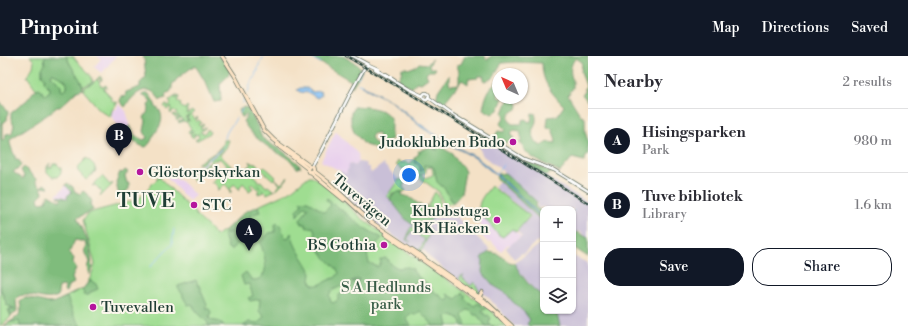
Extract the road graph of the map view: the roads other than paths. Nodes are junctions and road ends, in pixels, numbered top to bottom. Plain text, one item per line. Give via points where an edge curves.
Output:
1 (222, 56) edge
2 (353, 56) edge
3 (368, 66) junction
4 (423, 95) junction
5 (311, 169) junction
6 (588, 191) edge
7 (474, 295) junction
8 (508, 326) edge
9 (512, 326) edge

1 - 5 main road, Tuvevägen via 264,130
2 - 3 street
2 - 3 street
3 - 4 street
3 - 4 street via 378,69
3 - 5 street
4 - 6 street via 424,99 428,97 524,159 554,170
5 - 7 main road, Tuvevägen via 370,222
7 - 8 main road, Tuvevägen
7 - 9 main road via 481,295

